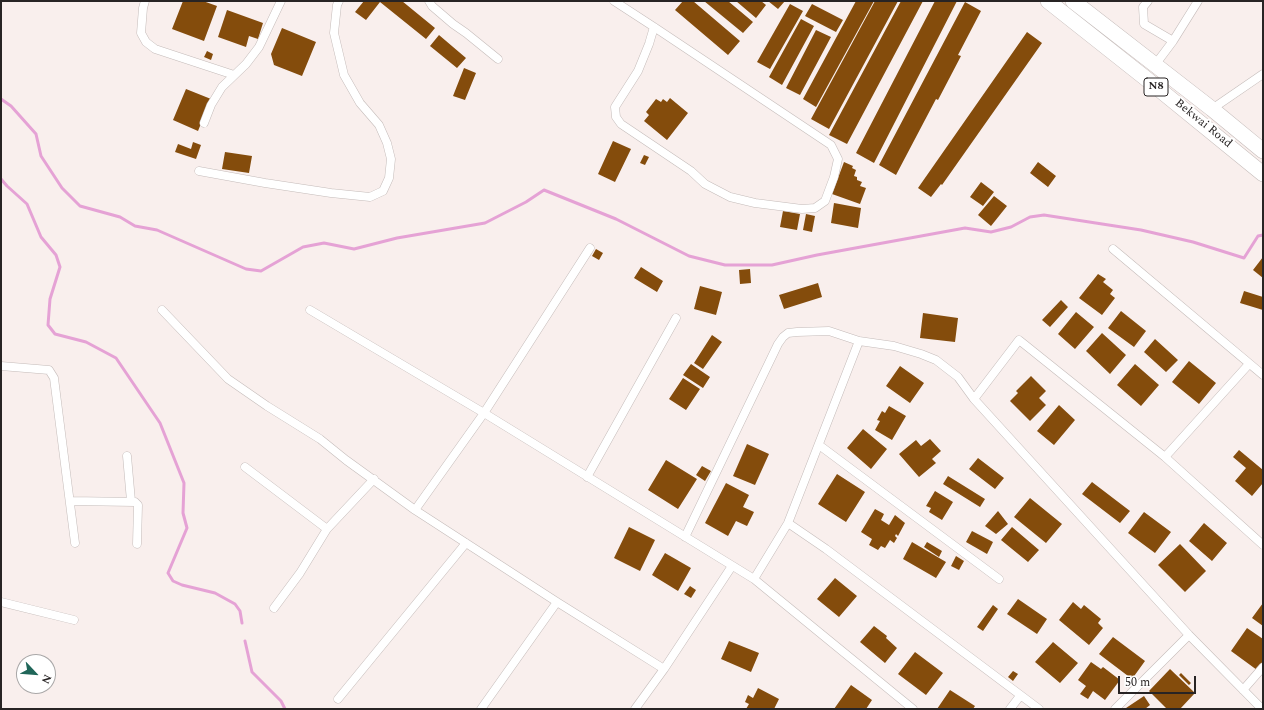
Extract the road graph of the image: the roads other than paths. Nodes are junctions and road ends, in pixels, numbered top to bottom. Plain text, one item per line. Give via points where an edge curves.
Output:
1 (145, 1) edge
2 (281, 1) edge
3 (339, 1) edge
4 (429, 1) edge
5 (614, 1) edge
6 (1048, 1) edge
7 (1073, 1) edge
8 (1148, 1) edge
9 (1198, 1) edge
10 (654, 27) junction
11 (1173, 41) junction
12 (498, 59) dead end
13 (1155, 65) junction
14 (1263, 74) edge
15 (234, 75) junction
16 (1212, 109) junction
17 (204, 123) dead end
18 (1263, 151) edge
19 (199, 171) dead end
20 (1263, 174) edge
21 (590, 248) dead end
22 (1113, 249) dead end
23 (162, 310) dead end
24 (310, 310) dead end
25 (676, 318) dead end
26 (859, 341) junction
27 (1249, 364) junction
28 (1, 366) edge
29 (1263, 375) edge
30 (974, 399) junction
31 (484, 413) junction
32 (819, 445) junction
33 (127, 456) dead end
34 (1165, 456) junction
35 (246, 467) dead end
36 (587, 477) junction
37 (374, 480) junction
38 (70, 501) junction
39 (131, 501) junction
40 (415, 510) junction
41 (788, 523) junction
42 (327, 529) junction
43 (685, 537) junction
44 (75, 543) dead end
45 (466, 543) junction
46 (137, 544) dead end
47 (1263, 545) edge
48 (732, 566) junction
49 (754, 579) junction
50 (998, 579) dead end
51 (1, 602) edge
52 (557, 602) junction
53 (274, 608) dead end
54 (74, 620) dead end
55 (1189, 635) junction
56 (1263, 667) edge
57 (664, 669) junction
58 (1243, 690) junction
59 (1020, 696) junction
60 (338, 699) dead end
61 (638, 708) edge
62 (481, 709) edge
63 (913, 709) edge
64 (1010, 709) edge
65 (1039, 709) edge
66 (1115, 709) edge
67 (1262, 709) edge

1 - 15 street via 141,33 146,42 155,49
2 - 15 street via 260,47
3 - 19 street via 334,33 344,75 360,104 379,125 391,159 389,178 383,191 370,197 331,193
4 - 12 street via 453,24
5 - 10 street
6 - 20 highway, Bekwai Road / N8
7 - 13 highway, Bekwai Road / N8
8 - 11 street via 1143,7 1144,24
9 - 11 street
10 - 10 street via 831,145 838,159 825,201 814,208 802,209 730,197 705,184 691,171 621,124 616,117 615,107 638,71
11 - 13 street
13 - 16 highway, Bekwai Road / N8
14 - 16 street
15 - 17 street via 222,87
16 - 18 highway, Bekwai Road / N8
21 - 31 street
22 - 27 street
23 - 37 street via 228,380 320,439
24 - 31 street
25 - 36 street
26 - 30 street via 894,346 936,360 958,377
26 - 32 street
26 - 43 street via 829,331 788,333 783,337
27 - 29 street
27 - 34 street
28 - 38 street via 49,370 54,378
30 - 34 street via 1019,340
30 - 55 street
31 - 36 street
31 - 40 street
32 - 41 street
32 - 50 street
33 - 39 street
34 - 47 street
35 - 42 street
36 - 43 street
37 - 40 street
37 - 42 street
38 - 39 street
38 - 44 street
39 - 46 street via 138,505
40 - 45 street
41 - 49 street
41 - 59 street
42 - 53 street via 300,573
43 - 48 street
45 - 52 street
45 - 60 street
48 - 49 street
48 - 57 street
49 - 63 street
51 - 54 street
52 - 57 street
52 - 62 street
55 - 58 street
55 - 66 street
56 - 58 street
57 - 61 street
58 - 67 street
59 - 64 street
59 - 65 street

